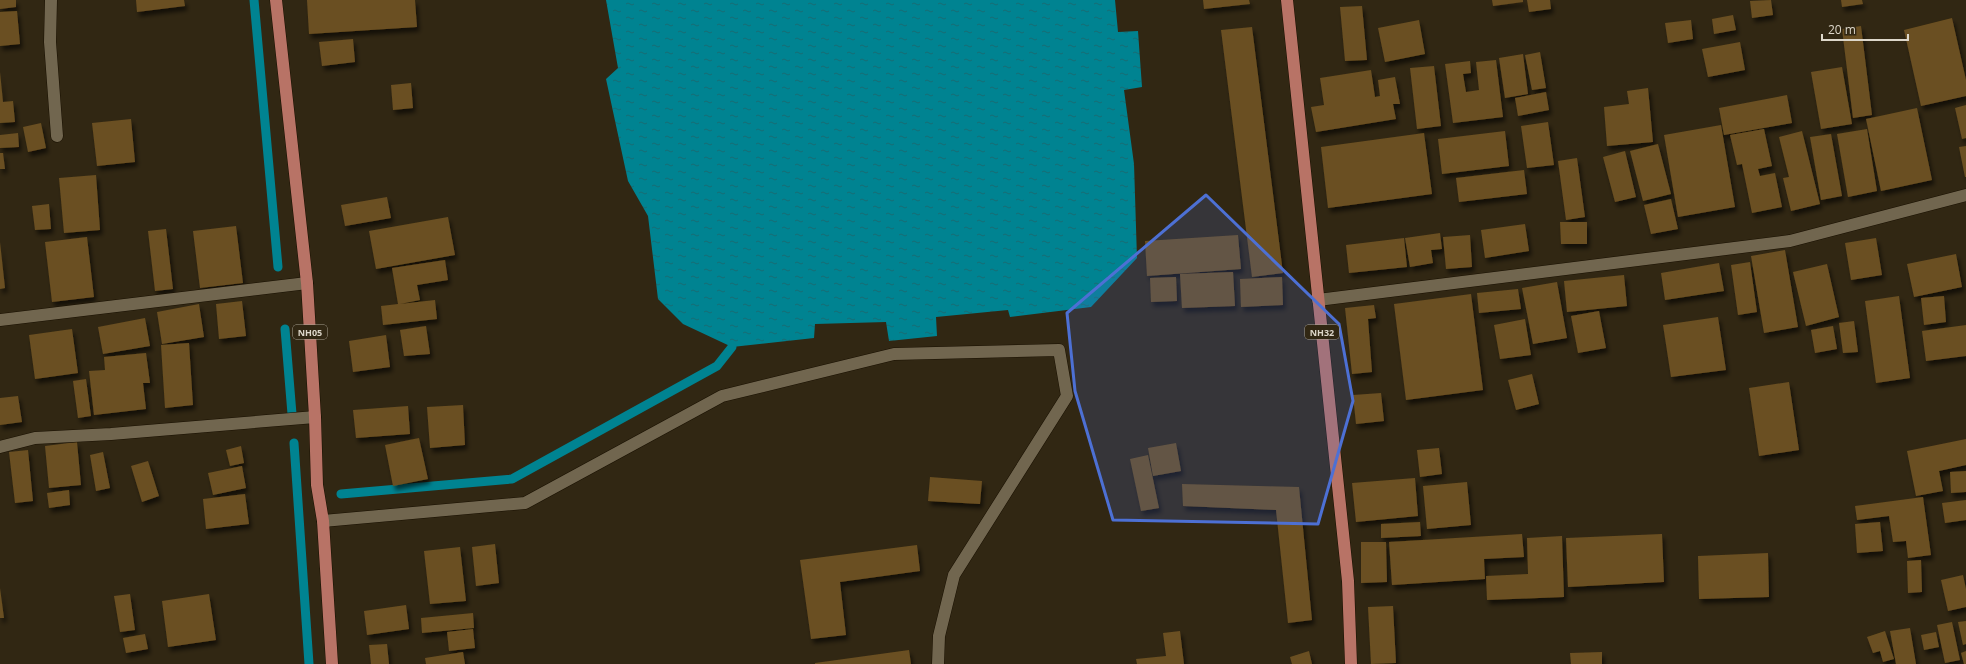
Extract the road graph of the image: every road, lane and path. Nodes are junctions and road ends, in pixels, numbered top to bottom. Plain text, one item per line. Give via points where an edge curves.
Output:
1 (51, 0) edge
2 (276, 0) edge
3 (1287, 0) edge
4 (58, 136) dead end
5 (1966, 195) edge
6 (307, 283) junction
7 (1318, 300) junction
8 (0, 320) edge
9 (316, 416) junction
10 (0, 447) edge
11 (323, 521) junction
12 (332, 664) edge
13 (938, 664) edge
14 (1351, 664) edge

1 - 4 street via 50,42
2 - 6 main road, NH05
3 - 7 main road, NH32
5 - 7 street via 1790,241
6 - 8 street
6 - 9 main road, NH05
7 - 14 main road, NH32 via 1348,581
9 - 10 street via 36,438
9 - 11 main road, NH05 via 317,485
11 - 12 main road, NH05
11 - 13 street via 525,503 722,396 894,354 1060,350 1067,396 954,575 939,636

